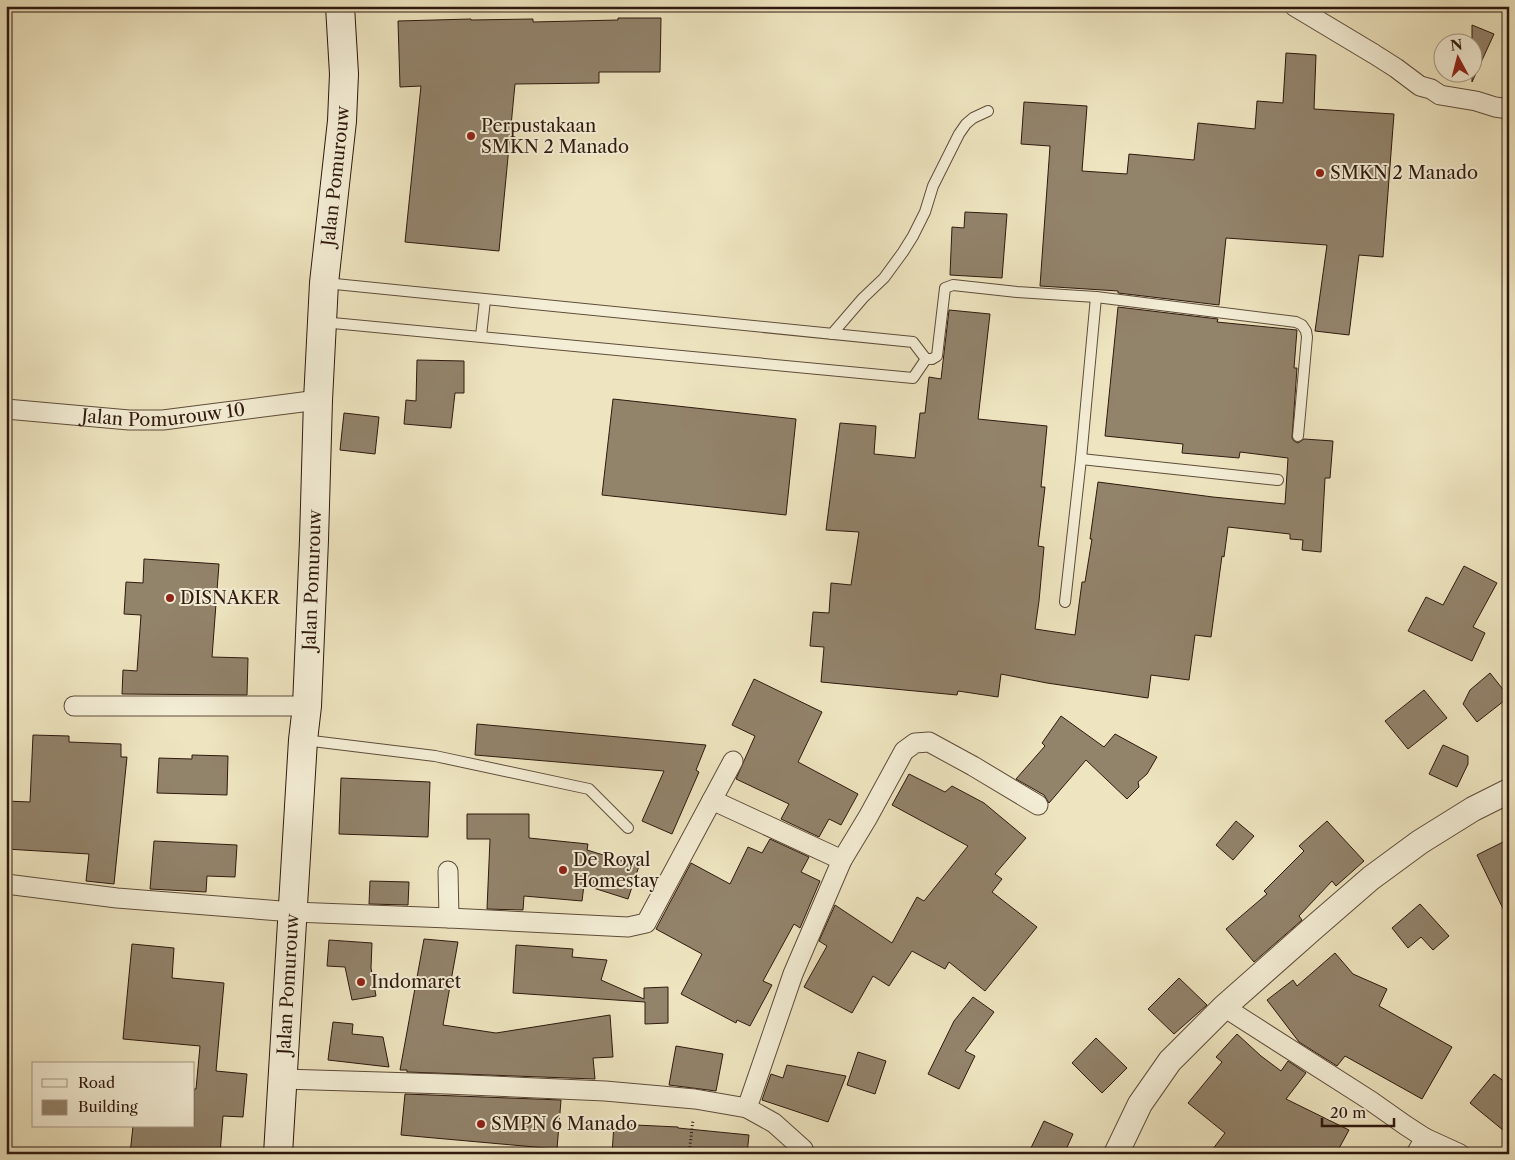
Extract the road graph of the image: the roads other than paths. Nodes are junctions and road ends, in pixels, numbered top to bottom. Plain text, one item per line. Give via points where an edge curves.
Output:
1 (340, 6) edge
2 (1294, 6) edge
3 (1509, 109) edge
4 (988, 111) dead end
5 (324, 283) junction
6 (1096, 297) junction
7 (485, 300) junction
8 (322, 322) junction
9 (832, 334) junction
10 (480, 336) junction
11 (926, 359) junction
12 (318, 400) junction
13 (6, 409) edge
14 (1298, 436) dead end
15 (1081, 459) junction
16 (1278, 480) dead end
17 (1065, 602) dead end
18 (74, 706) dead end
19 (307, 706) junction
20 (303, 740) junction
21 (733, 761) dead end
22 (1509, 791) edge
23 (712, 800) junction
24 (1038, 805) dead end
25 (628, 828) dead end
26 (842, 860) junction
27 (448, 871) dead end
28 (6, 884) edge
29 (293, 912) junction
30 (449, 918) junction
31 (1224, 1007) junction
32 (282, 1078) junction
33 (747, 1108) junction
34 (1416, 1138) edge
35 (278, 1154) edge
36 (805, 1154) edge
37 (1116, 1154) edge
38 (1460, 1154) edge

1 - 5 main road, Jalan Pomurouw via 344,74 342,121
2 - 3 street via 1420,86 1440,95
4 - 9 lane via 966,124 903,252 884,278
5 - 7 lane
5 - 8 main road, Jalan Pomurouw
6 - 11 lane via 948,286 944,292 937,356
6 - 14 lane via 1302,324 1307,337
6 - 15 lane
7 - 9 lane
7 - 10 lane
8 - 10 lane
8 - 12 main road, Jalan Pomurouw
9 - 11 lane via 913,342
10 - 11 lane via 913,378
12 - 13 street, Jalan Pomurouw 10 via 163,420
12 - 19 main road, Jalan Pomurouw
15 - 16 lane
15 - 17 lane
18 - 19 street
19 - 20 main road, Jalan Pomurouw
20 - 25 lane via 435,756 590,789
20 - 29 main road, Jalan Pomurouw
21 - 23 street
22 - 31 street via 1420,842 1378,873
23 - 26 street
23 - 30 street via 646,923 628,927
24 - 26 street via 929,742 915,743 904,751
26 - 33 street via 793,974
27 - 30 street
28 - 29 street via 117,898
29 - 30 street
29 - 32 main road, Jalan Pomurouw
31 - 34 street via 1370,1101
31 - 37 street via 1170,1061 1140,1104
32 - 33 street via 605,1092 695,1099
32 - 35 main road, Jalan Pomurouw
33 - 36 street via 774,1123
34 - 38 street

